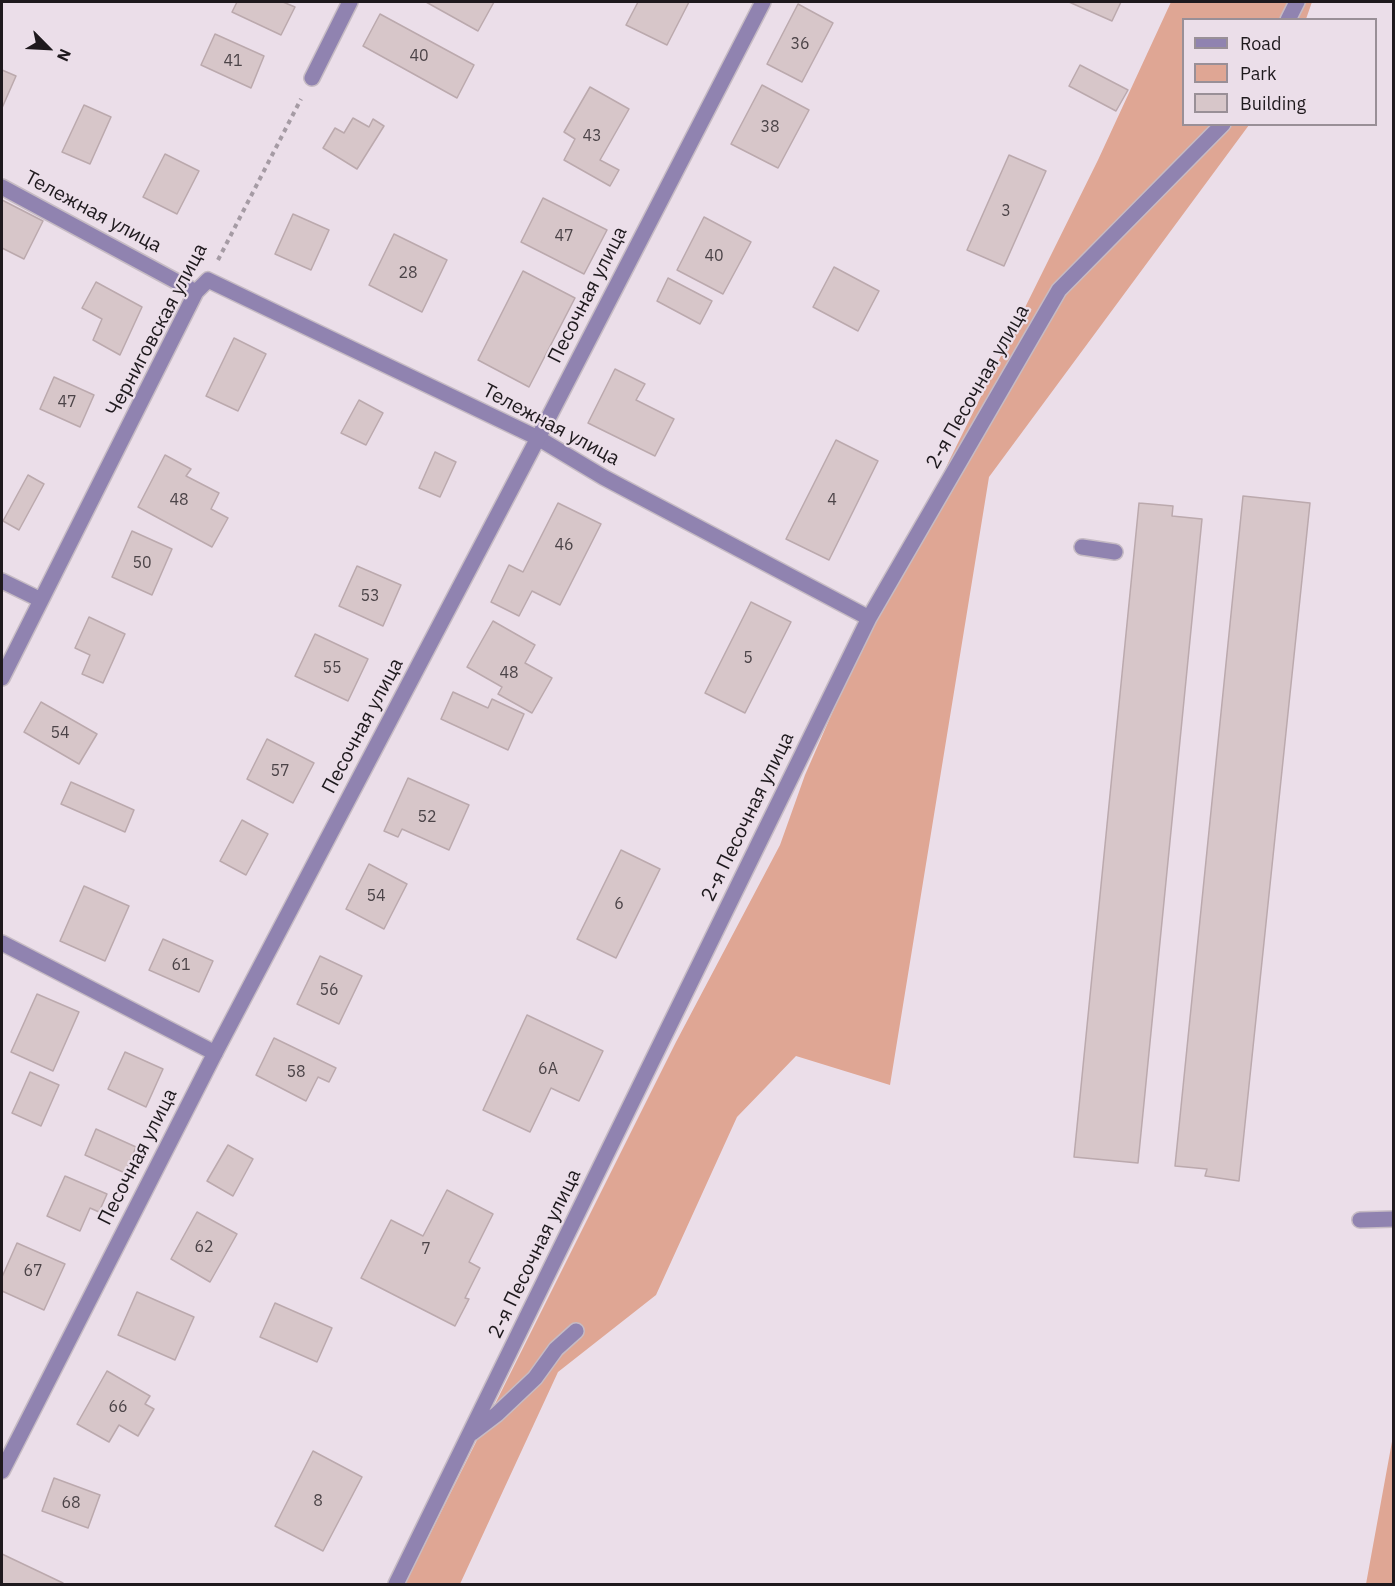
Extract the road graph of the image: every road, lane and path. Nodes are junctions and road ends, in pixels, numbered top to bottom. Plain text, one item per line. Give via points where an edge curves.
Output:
1 (350, 2) edge
2 (763, 2) edge
3 (1297, 2) edge
4 (1289, 18) edge
5 (312, 78) joint
6 (1221, 126) edge
7 (2, 187) edge
8 (208, 280) junction
9 (196, 292) junction
10 (538, 438) junction
11 (1082, 547) dead end
12 (1115, 552) dead end
13 (2, 581) edge
14 (41, 600) junction
15 (868, 618) junction
16 (2, 678) edge
17 (2, 943) edge
18 (214, 1053) junction
19 (1394, 1219) edge
20 (1360, 1220) dead end
21 (576, 1331) dead end
22 (470, 1434) junction
23 (2, 1470) edge
24 (396, 1584) edge

1 - 5 street
2 - 10 street, Песочная улица
3 - 4 street
5 - 8 path, Черниговская улица
6 - 15 street, 2-я Песочная улица via 1059,290
7 - 9 street, Тележная улица
8 - 9 street, Черниговская улица
8 - 10 street, Тележная улица
9 - 14 street, Черниговская улица
10 - 15 street, Тележная улица via 603,477
10 - 18 street, Песочная улица
11 - 12 street
13 - 14 street
14 - 16 street, Черниговская улица
15 - 22 street, 2-я Песочная улица
17 - 18 street
18 - 23 street, Песочная улица
19 - 20 street
21 - 22 street via 556,1349 535,1378
22 - 24 street, 2-я Песочная улица

